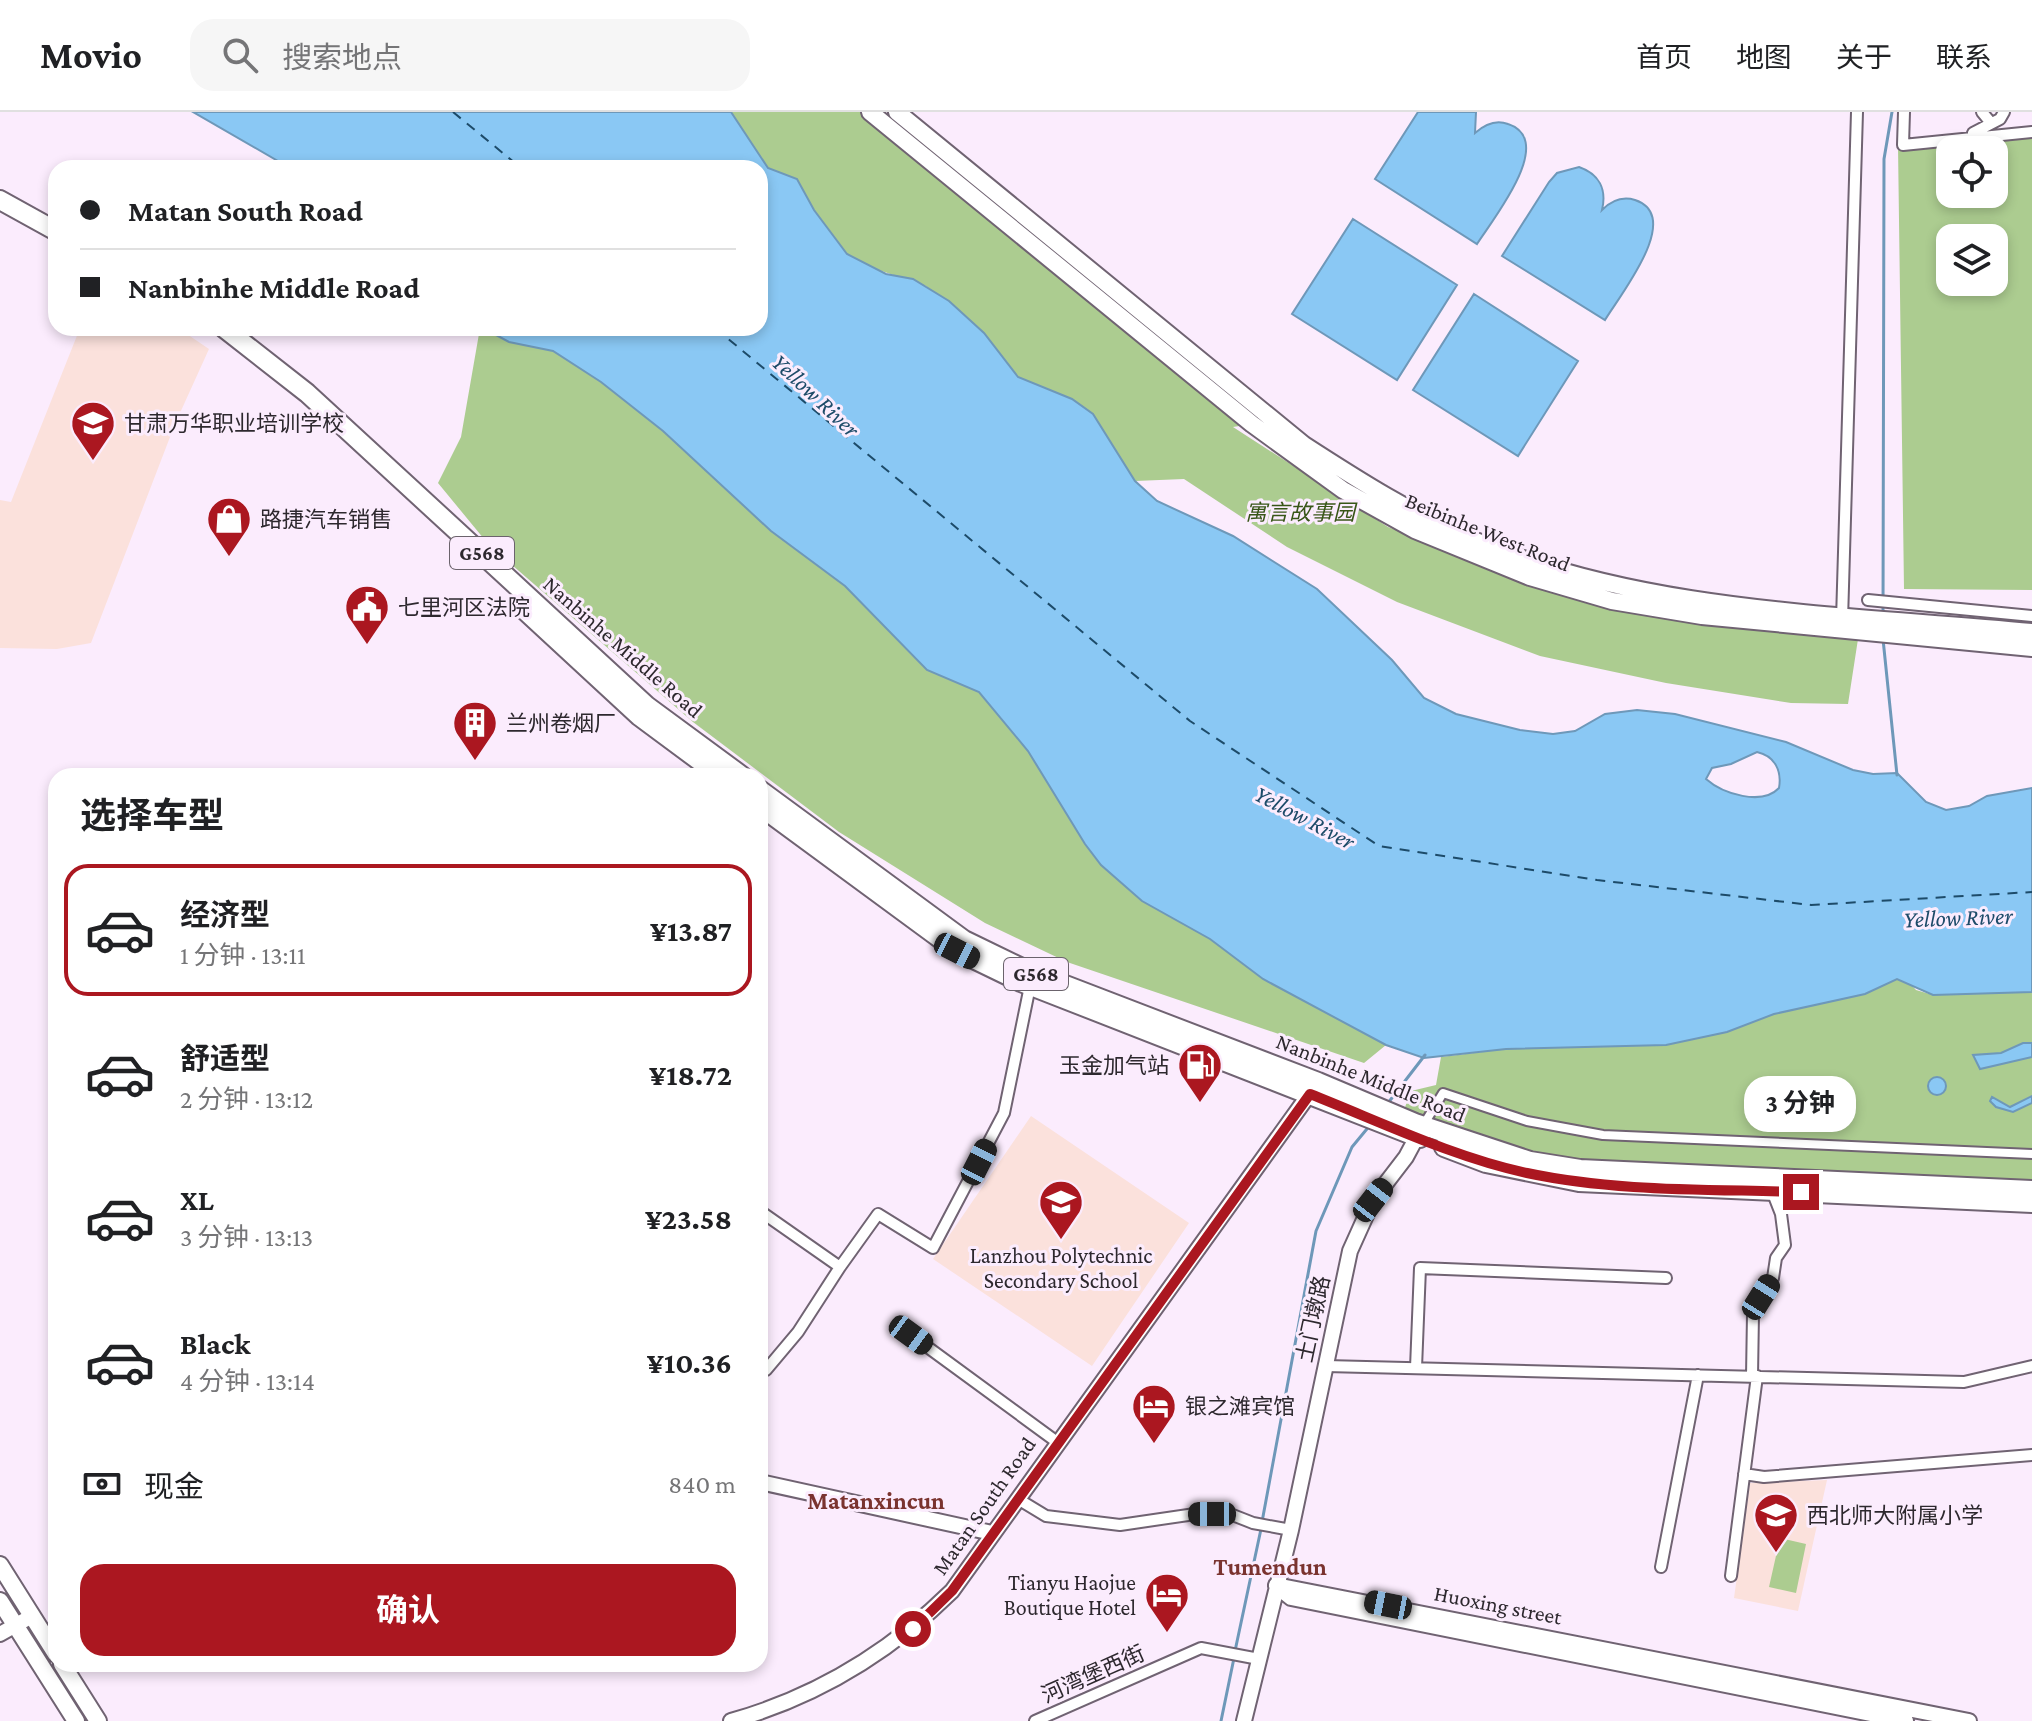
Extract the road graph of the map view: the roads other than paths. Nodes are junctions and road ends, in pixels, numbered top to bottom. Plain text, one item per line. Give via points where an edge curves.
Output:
1 (870, 112) edge
2 (897, 112) edge
3 (1857, 112) edge
4 (1904, 112) edge
5 (1982, 112) edge
6 (2004, 112) edge
7 (1991, 123) junction
8 (2032, 132) edge
9 (1968, 136) edge
10 (1979, 136) edge
11 (1936, 141) edge
12 (0, 192) edge
13 (0, 200) edge
14 (48, 215) edge
15 (48, 227) edge
16 (218, 336) edge
17 (234, 336) edge
18 (1868, 616) junction
19 (2032, 616) edge
20 (1891, 618) junction
21 (1842, 622) junction
22 (2032, 632) edge
23 (2032, 648) edge
24 (709, 768) edge
25 (731, 768) edge
26 (768, 796) edge
27 (768, 812) edge
28 (1030, 986) junction
29 (1314, 1088) junction
30 (1420, 1131) junction
31 (2032, 1154) edge
32 (2032, 1190) edge
33 (1772, 1191) junction
34 (2032, 1203) edge
35 (768, 1217) edge
36 (840, 1267) junction
37 (1666, 1278) dead end
38 (911, 1335) dead end
39 (1326, 1366) junction
40 (2032, 1366) edge
41 (768, 1368) edge
42 (1416, 1368) junction
43 (1698, 1375) junction
44 (1755, 1376) junction
45 (1057, 1442) junction
46 (2032, 1455) edge
47 (1744, 1474) junction
48 (768, 1484) edge
49 (1018, 1499) junction
50 (1291, 1530) junction
51 (992, 1533) junction
52 (0, 1565) edge
53 (1661, 1567) dead end
54 (1731, 1576) dead end
55 (1276, 1585) junction
56 (21, 1599) junction
57 (2, 1607) edge
58 (32, 1616) junction
59 (16, 1626) junction
60 (0, 1634) edge
61 (48, 1641) edge
62 (1259, 1659) junction
63 (67, 1672) edge
64 (76, 1721) edge
65 (98, 1721) edge
66 (731, 1721) edge
67 (1035, 1721) edge
68 (1244, 1721) edge
69 (1906, 1721) edge
70 (1969, 1721) edge

1 - 21 main road, Beibinhe West Road via 1252,424 1343,490 1415,530 1530,577 1612,601 1702,616
2 - 21 main road, Beibinhe West Road via 1304,445 1377,493 1473,541 1590,580
3 - 21 street
4 - 11 street via 1903,145
5 - 7 street
6 - 7 street
7 - 9 street
8 - 10 street
12 - 14 highway
13 - 15 highway
16 - 24 highway, Nanbinhe Middle Road / G568 via 299,398 639,716
17 - 25 highway, Nanbinhe Middle Road / G568 via 307,393 647,706
18 - 20 main road, Beibinhe West Road
18 - 20 street
18 - 21 main road, Beibinhe West Road
19 - 20 street
20 - 22 main road, Beibinhe West Road
20 - 23 main road, Beibinhe West Road
26 - 29 highway, Nanbinhe Middle Road / G568 via 964,940
27 - 28 highway, Nanbinhe Middle Road / G568 via 957,951
28 - 29 highway, Nanbinhe Middle Road / G568
28 - 36 street via 1004,1113 933,1248 878,1214
29 - 30 highway, Nanbinhe Middle Road / G568
29 - 45 street, Matan South Road
30 - 31 street via 1443,1093 1527,1121 1603,1135
30 - 32 highway, Nanbinhe Middle Road / G568 via 1580,1169
30 - 33 highway, Nanbinhe Middle Road / G568 via 1486,1163 1579,1182
30 - 39 street, 土门墩路 via 1373,1200 1350,1251
33 - 34 highway, Nanbinhe Middle Road / G568
33 - 44 street via 1785,1245 1753,1314
35 - 36 street
36 - 41 street
37 - 42 street via 1420,1268
38 - 45 street
39 - 42 street
39 - 50 street, 土门墩路
40 - 44 street via 1964,1382
42 - 43 street
43 - 44 street
43 - 53 street
44 - 47 street
45 - 49 street, Matan South Road
46 - 47 street via 1764,1477
47 - 54 street
48 - 51 street
49 - 50 street via 1046,1516 1120,1525 1230,1514
49 - 51 street, Matan South Road
50 - 55 street, 土门墩路
51 - 66 street, Matan South Road via 952,1591 913,1629 841,1677
52 - 56 main road
55 - 62 street, 土门墩路
55 - 69 street, Huoxing street via 1291,1598
55 - 70 street, Huoxing street
56 - 57 street
56 - 58 main road
57 - 59 main road
58 - 59 street
58 - 61 main road
59 - 60 street
59 - 64 main road
62 - 67 street, 河湾堡西街 via 1201,1648
62 - 68 street, 土门墩路
63 - 65 main road

